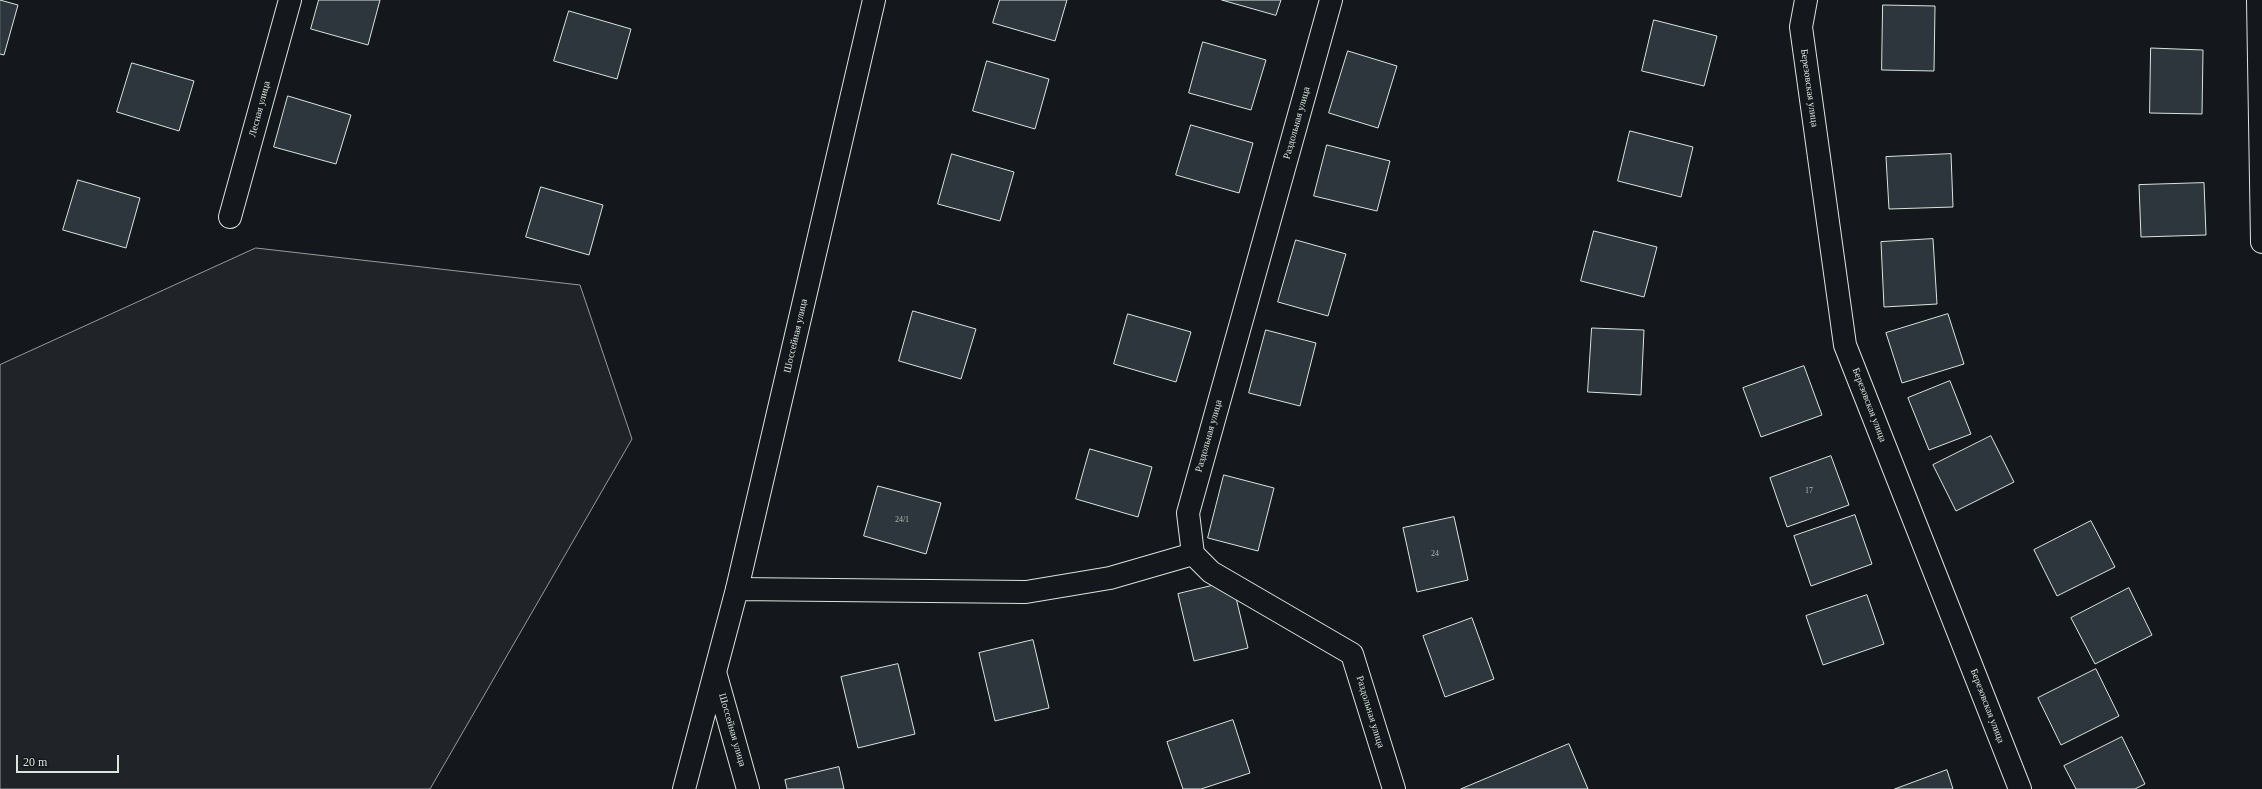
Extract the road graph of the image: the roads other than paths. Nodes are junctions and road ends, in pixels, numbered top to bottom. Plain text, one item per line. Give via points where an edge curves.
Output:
1 (290, 0) edge
2 (874, 0) edge
3 (1331, 0) edge
4 (1806, 0) edge
5 (2258, 0) edge
6 (230, 218) dead end
7 (2262, 242) edge
8 (1193, 554) junction
9 (737, 589) junction
10 (715, 671) junction
11 (684, 789) edge
12 (748, 789) edge
13 (1394, 789) edge
14 (2020, 789) edge

1 - 6 street, Лесная улица
2 - 9 street, Шоссейная улица
3 - 8 street, Раздольная улица via 1188,513
4 - 14 street, Березовская улица via 1801,27 1845,345
5 - 7 street
8 - 9 street via 1110,578 1026,592
8 - 13 street, Раздольная улица via 1211,572 1352,654
9 - 10 street, Шоссейная улица
10 - 11 street, Шоссейная улица
10 - 12 street, Шоссейная улица

